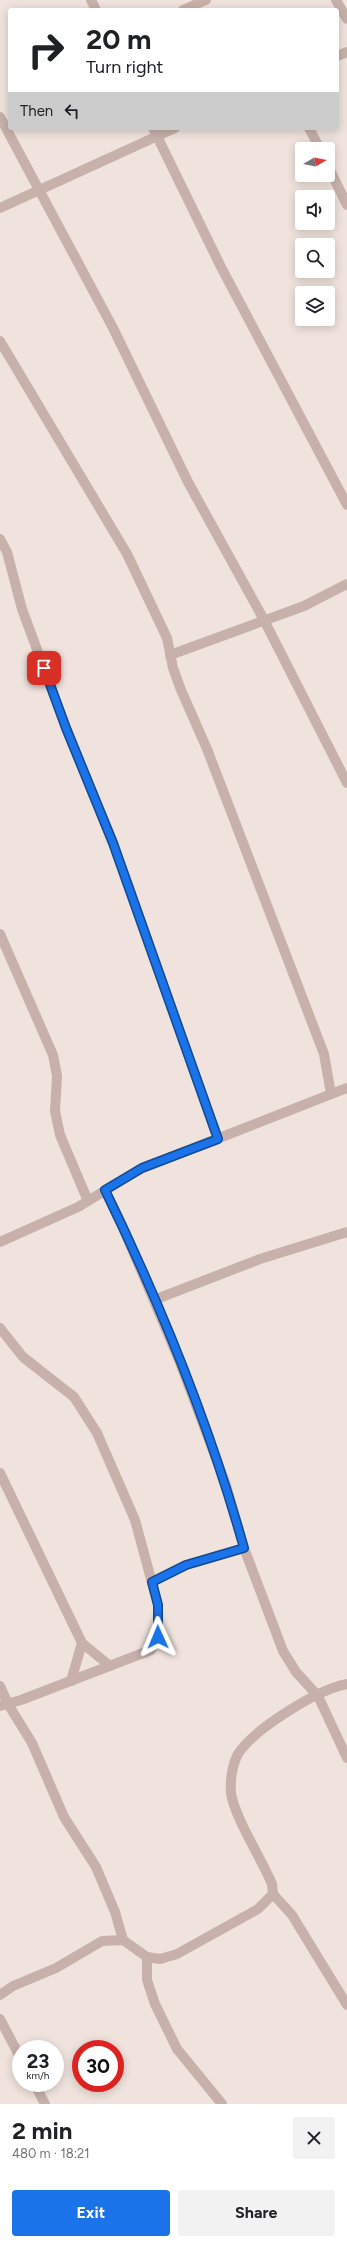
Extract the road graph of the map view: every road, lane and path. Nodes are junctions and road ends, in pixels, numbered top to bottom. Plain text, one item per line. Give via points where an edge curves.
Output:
1 (206, 0) edge
2 (336, 0) edge
3 (188, 8) edge
4 (347, 19) edge
5 (0, 117) edge
6 (165, 130) edge
7 (311, 130) edge
8 (155, 132) edge
9 (317, 142) edge
10 (335, 180) edge
11 (38, 189) junction
12 (347, 205) edge
13 (0, 208) edge
14 (0, 341) edge
15 (347, 505) edge
16 (0, 539) edge
17 (347, 584) edge
18 (264, 620) junction
19 (170, 654) junction
20 (347, 783) edge
21 (0, 934) edge
22 (347, 1088) edge
23 (331, 1094) junction
24 (218, 1139) junction
25 (105, 1190) junction
26 (88, 1201) junction
27 (347, 1232) edge
28 (0, 1242) edge
29 (154, 1300) junction
30 (0, 1328) edge
31 (0, 1473) edge
32 (244, 1548) junction
33 (152, 1582) junction
34 (82, 1643) junction
35 (110, 1666) junction
36 (71, 1681) junction
37 (347, 1684) edge
38 (0, 1686) edge
39 (318, 1696) junction
40 (4, 1705) edge
41 (347, 1758) edge
42 (273, 1894) junction
43 (123, 1940) junction
44 (147, 1957) junction
45 (0, 1995) edge
46 (347, 2005) edge
47 (0, 2019) edge
48 (12, 2042) edge
49 (39, 2092) edge
50 (45, 2104) edge
51 (222, 2104) edge

1 - 3 street
2 - 4 street
5 - 11 street
6 - 8 street
7 - 9 street
8 - 11 street
8 - 15 street via 221,268
10 - 12 street
11 - 13 street
11 - 18 street via 113,328 188,482
14 - 19 street via 127,554 167,638
16 - 24 street via 7,552 22,609 113,843
17 - 18 street via 304,606
18 - 19 street
18 - 20 street
19 - 23 street via 181,690 207,749 324,1054
21 - 26 street via 53,1054 56,1076 55,1111 60,1135
22 - 23 street
23 - 24 street
24 - 25 street via 142,1168
25 - 26 street
25 - 29 street
26 - 28 street
27 - 29 street via 260,1259
29 - 32 street via 226,1485
30 - 33 street via 23,1357 74,1397 97,1433 135,1520
31 - 34 street
32 - 33 street via 186,1565
32 - 39 street via 283,1651 296,1672
33 - 35 street via 158,1605 158,1637 151,1650
34 - 35 street
34 - 36 street
35 - 36 street
36 - 40 street
37 - 39 street
38 - 40 street
39 - 41 street
39 - 42 street via 295,1706 263,1728 238,1754 232,1773 231,1793 239,1816 272,1884
40 - 43 street via 32,1743 64,1817 96,1867
42 - 44 street via 258,1909 178,1954 160,1960
42 - 46 street via 292,1914
43 - 44 street
43 - 45 street via 102,1941 56,1968 13,1986
44 - 51 street via 147,1980 155,2004 177,2049
47 - 48 street
49 - 50 street

